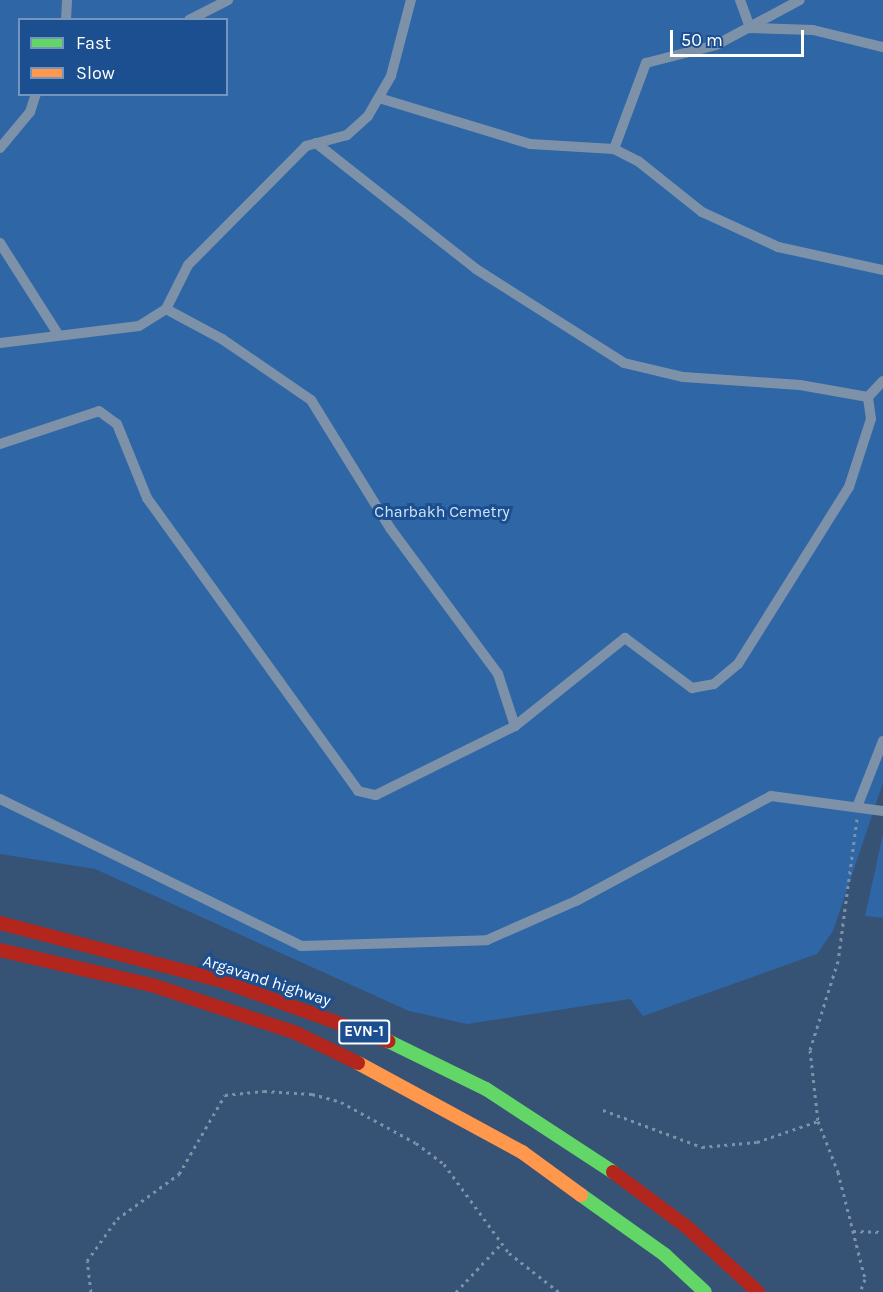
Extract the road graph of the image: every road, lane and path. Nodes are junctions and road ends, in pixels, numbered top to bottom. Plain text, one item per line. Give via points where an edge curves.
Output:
1 (67, 0) edge
2 (228, 0) edge
3 (411, 0) edge
4 (740, 0) edge
5 (800, 0) edge
6 (66, 18) edge
7 (193, 18) edge
8 (748, 25) junction
9 (883, 47) edge
10 (35, 96) edge
11 (379, 98) junction
12 (316, 143) junction
13 (0, 148) edge
14 (614, 149) junction
15 (0, 243) edge
16 (883, 270) edge
17 (166, 309) junction
18 (58, 334) junction
19 (0, 344) edge
20 (883, 381) edge
21 (868, 397) junction
22 (0, 444) edge
23 (515, 726) junction
24 (883, 741) edge
25 (0, 798) edge
26 (857, 807) junction
27 (883, 811) edge
28 (0, 923) edge
29 (0, 950) edge
30 (603, 1110) dead end
31 (819, 1121) junction
32 (853, 1231) junction
33 (883, 1232) edge
34 (501, 1244) junction
35 (91, 1292) edge
36 (456, 1292) edge
37 (559, 1292) edge
38 (705, 1292) edge
39 (758, 1292) edge
40 (860, 1292) edge

1 - 6 lane
2 - 7 lane
3 - 11 lane via 391,76
4 - 8 lane
5 - 8 lane
8 - 9 lane via 813,30
8 - 14 lane via 716,45 646,63
10 - 13 lane via 30,112
11 - 12 lane via 347,135
11 - 14 lane via 530,144
12 - 17 lane via 306,146 188,265
12 - 21 lane via 476,268 624,363 683,376 800,385
14 - 16 lane via 638,161 702,212 769,242
15 - 18 lane
17 - 18 lane via 139,326
17 - 23 lane via 222,339 311,400 390,528 498,674
18 - 19 lane
20 - 21 lane
21 - 23 lane via 871,418 849,487 738,664 714,684 692,688 625,638
22 - 23 lane via 99,411 117,424 147,498 358,791 376,795
24 - 26 lane
25 - 26 lane via 301,945 487,940 576,901 771,796
26 - 27 lane
26 - 31 path via 849,908 810,1050
28 - 39 highway, Argavand highway / EVN-1 via 222,981 401,1046 549,1128 688,1228
29 - 38 highway, EVN-1 via 152,985 296,1033 496,1136 664,1256
30 - 31 path via 702,1147 757,1142
31 - 32 path
32 - 33 path
32 - 40 path via 865,1279
34 - 35 path via 444,1164 341,1102 312,1094 225,1095 179,1174 117,1219 87,1261
34 - 36 path
34 - 37 path

